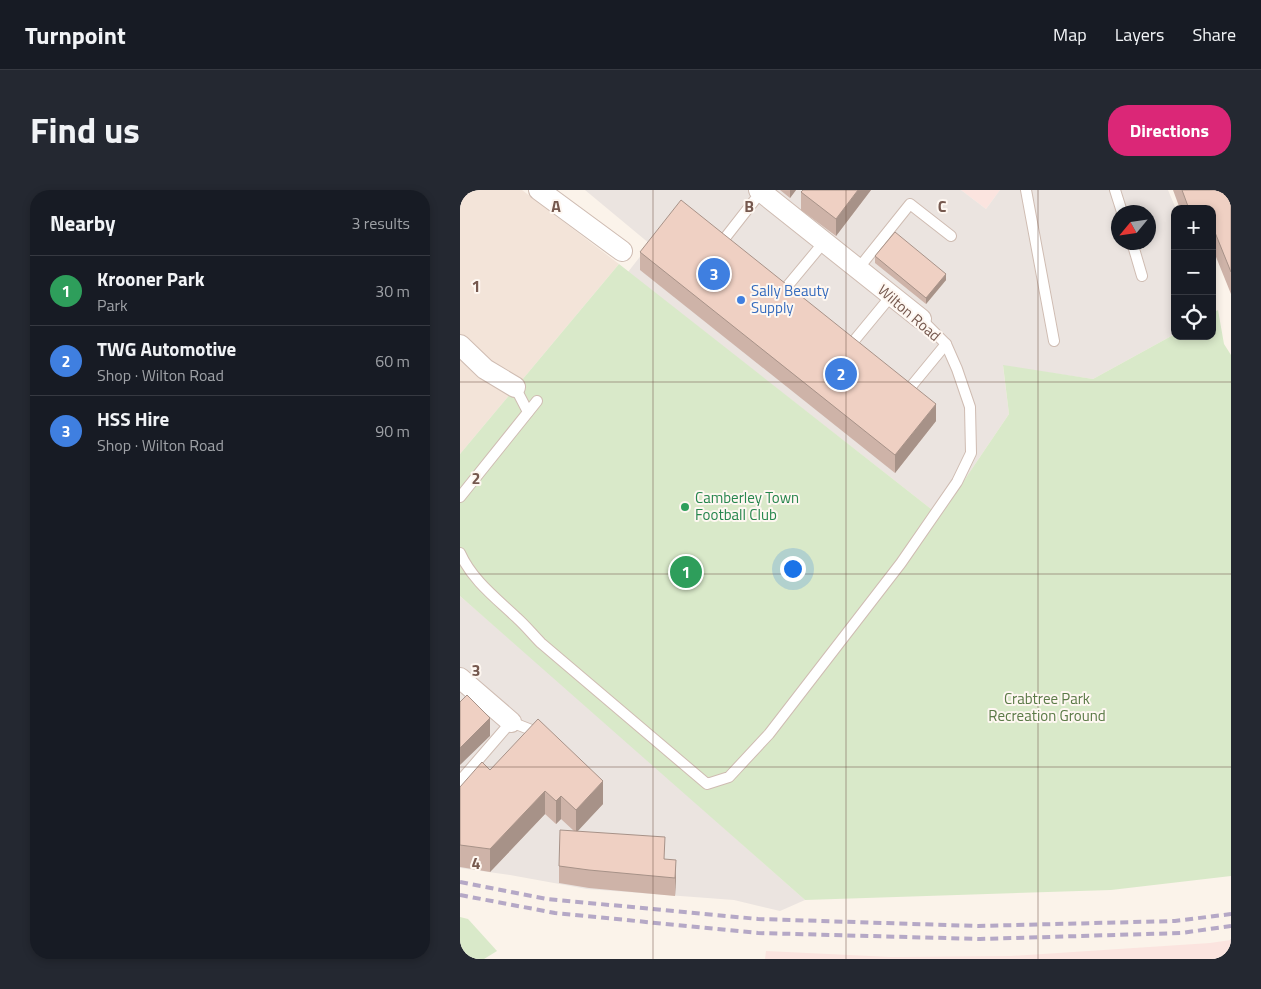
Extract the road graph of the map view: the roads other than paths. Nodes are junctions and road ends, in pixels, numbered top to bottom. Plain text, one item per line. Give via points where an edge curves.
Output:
1 (539, 190) edge
2 (1026, 190) edge
3 (1115, 190) edge
4 (760, 191) edge
5 (1120, 205) edge
6 (951, 236) dead end
7 (725, 238) edge
8 (824, 242) junction
9 (622, 250) dead end
10 (1134, 250) edge
11 (858, 269) junction
12 (1142, 276) dead end
13 (785, 289) edge
14 (891, 296) junction
15 (921, 319) joint
16 (1054, 340) dead end
17 (853, 342) edge
18 (946, 344) junction
19 (460, 345) edge
20 (515, 387) joint
21 (909, 389) edge
22 (537, 401) dead end
23 (528, 412) junction
24 (460, 497) edge
25 (460, 553) edge
26 (460, 678) edge
27 (511, 722) junction
28 (548, 744) edge
29 (460, 782) edge

1 - 9 street
2 - 16 lane
3 - 5 lane
4 - 7 lane
4 - 8 street, Wilton Road
6 - 11 lane via 910,204
8 - 11 street, Wilton Road
8 - 13 lane
10 - 12 lane
11 - 14 street, Wilton Road
14 - 15 street, Wilton Road
14 - 17 lane
15 - 18 lane, Wilton Road
18 - 21 lane
18 - 25 lane, Wilton Road via 970,407 972,453 901,563 769,734 729,777 707,784 542,644 488,592 464,563
19 - 20 street via 485,369
20 - 23 lane
22 - 23 lane
23 - 24 lane
26 - 27 street
27 - 28 lane via 534,732
27 - 29 lane

